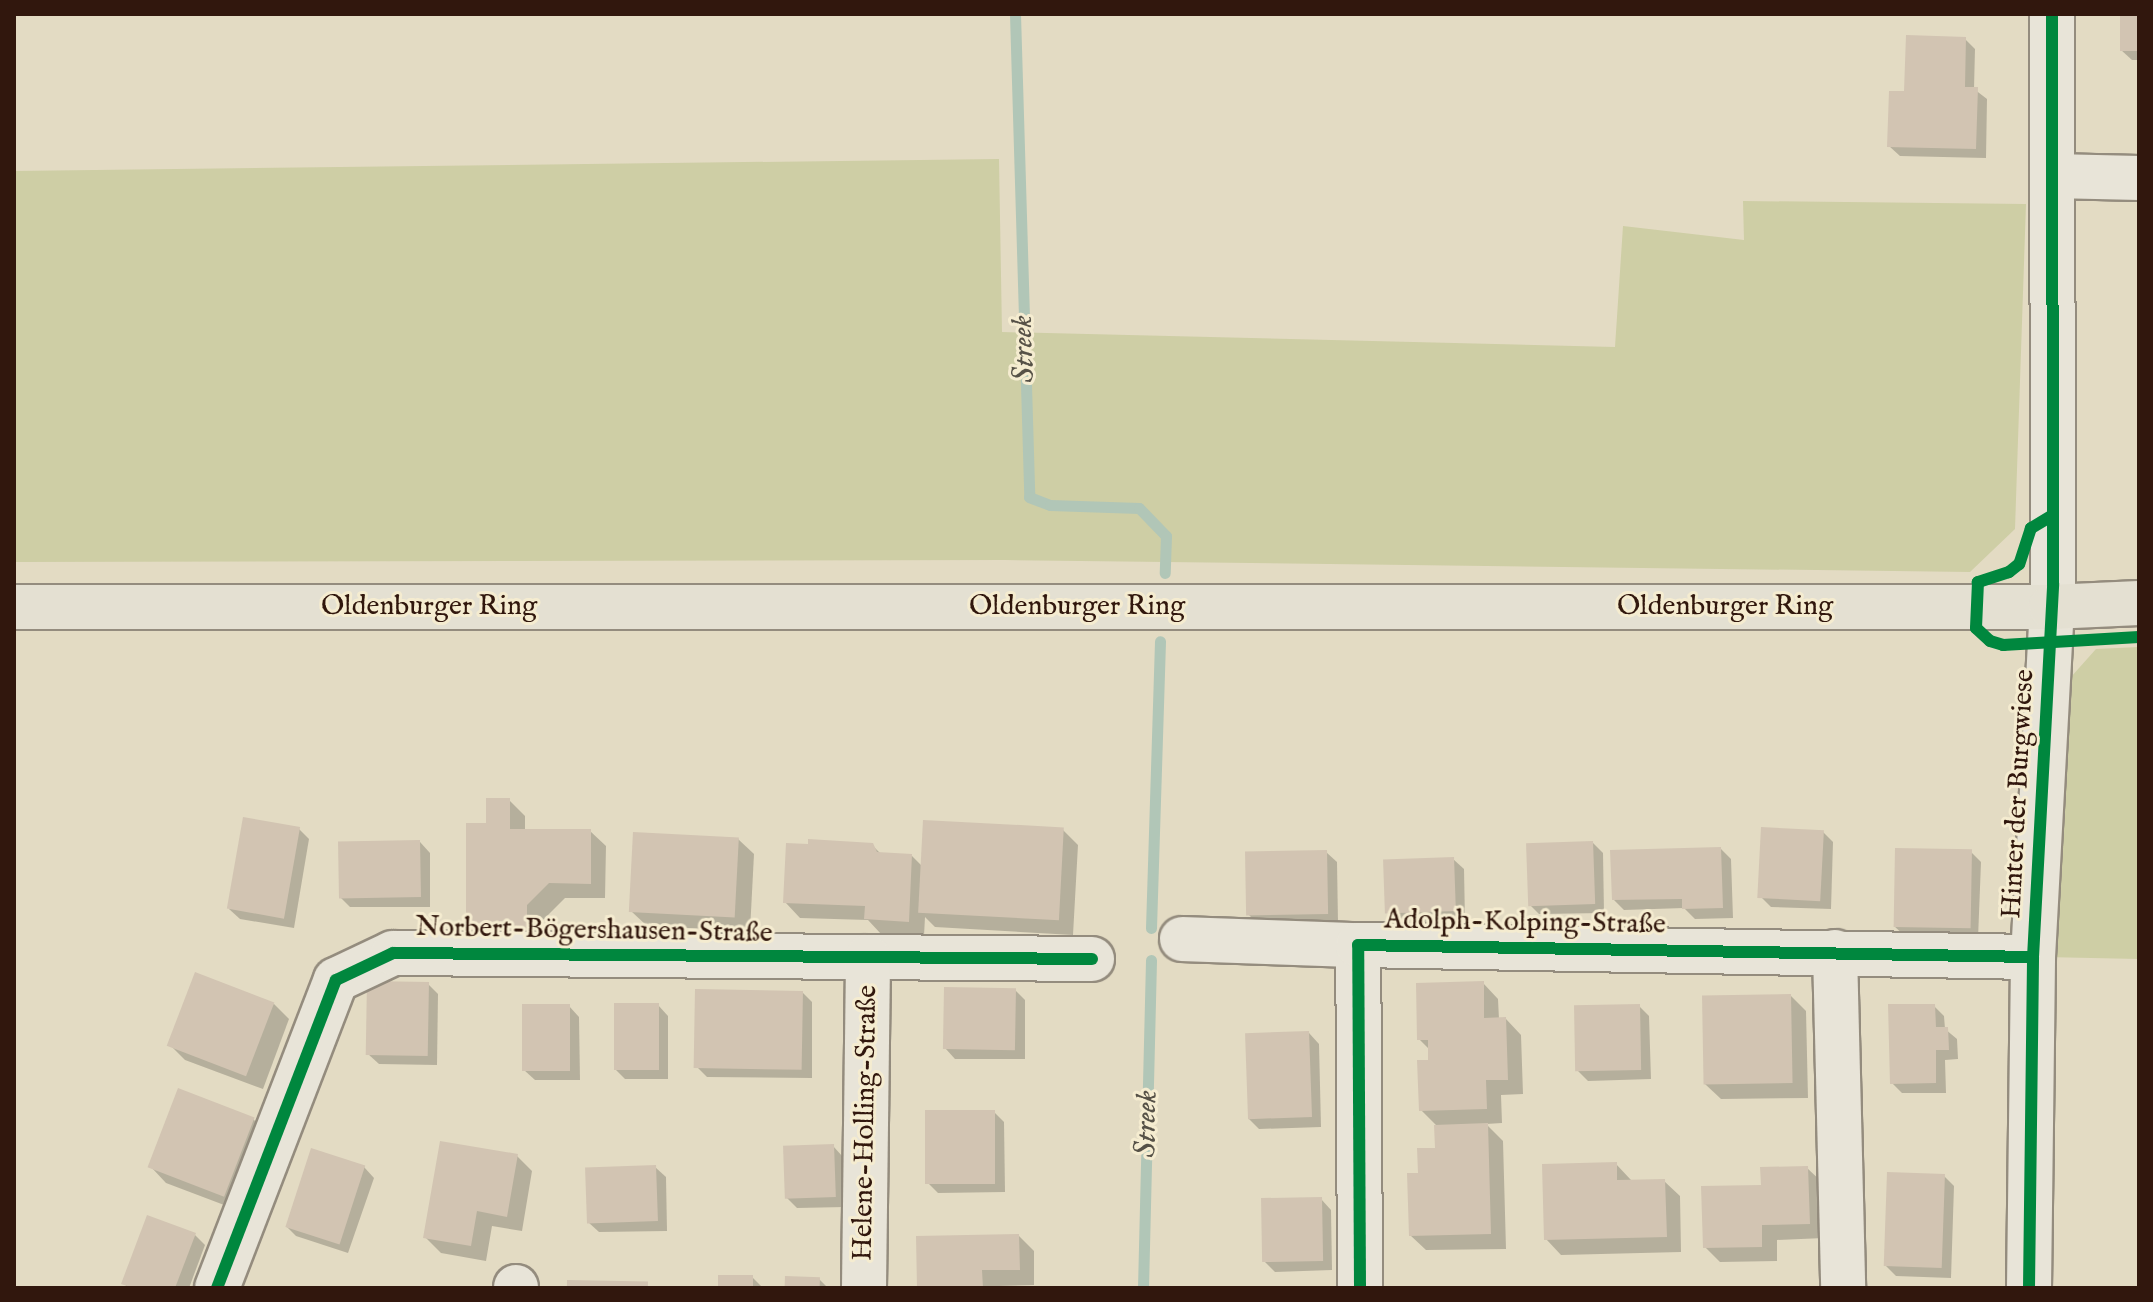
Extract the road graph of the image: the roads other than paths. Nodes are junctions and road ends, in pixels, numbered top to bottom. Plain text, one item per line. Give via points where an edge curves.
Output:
1 (2052, 14) edge
2 (2053, 176) junction
3 (2139, 178) edge
4 (2139, 603) edge
5 (14, 607) edge
6 (2051, 607) junction
7 (1182, 939) dead end
8 (1358, 945) junction
9 (1835, 952) junction
10 (868, 957) junction
11 (2033, 957) junction
12 (1092, 959) dead end
13 (217, 1288) edge
14 (864, 1288) edge
15 (1360, 1288) edge
16 (1843, 1288) edge
17 (2029, 1288) edge

1 - 2 street, Hinter der Burgwiese
2 - 3 street
2 - 6 street, Hinter der Burgwiese
4 - 6 main road, Oldenburger Ring
5 - 6 main road, Oldenburger Ring
6 - 11 street, Hinter der Burgwiese
7 - 8 street, Adolph-Kolping-Straße
8 - 9 street, Adolph-Kolping-Straße
8 - 15 street, Adolph-Kolping-Straße
9 - 11 street, Adolph-Kolping-Straße
9 - 16 street
10 - 12 street, Norbert-Bögershausen-Straße
10 - 13 street, Norbert-Bögershausen-Straße via 393,953 336,980
10 - 14 street, Helene-Holling-Straße
11 - 17 street, Hinter der Burgwiese

